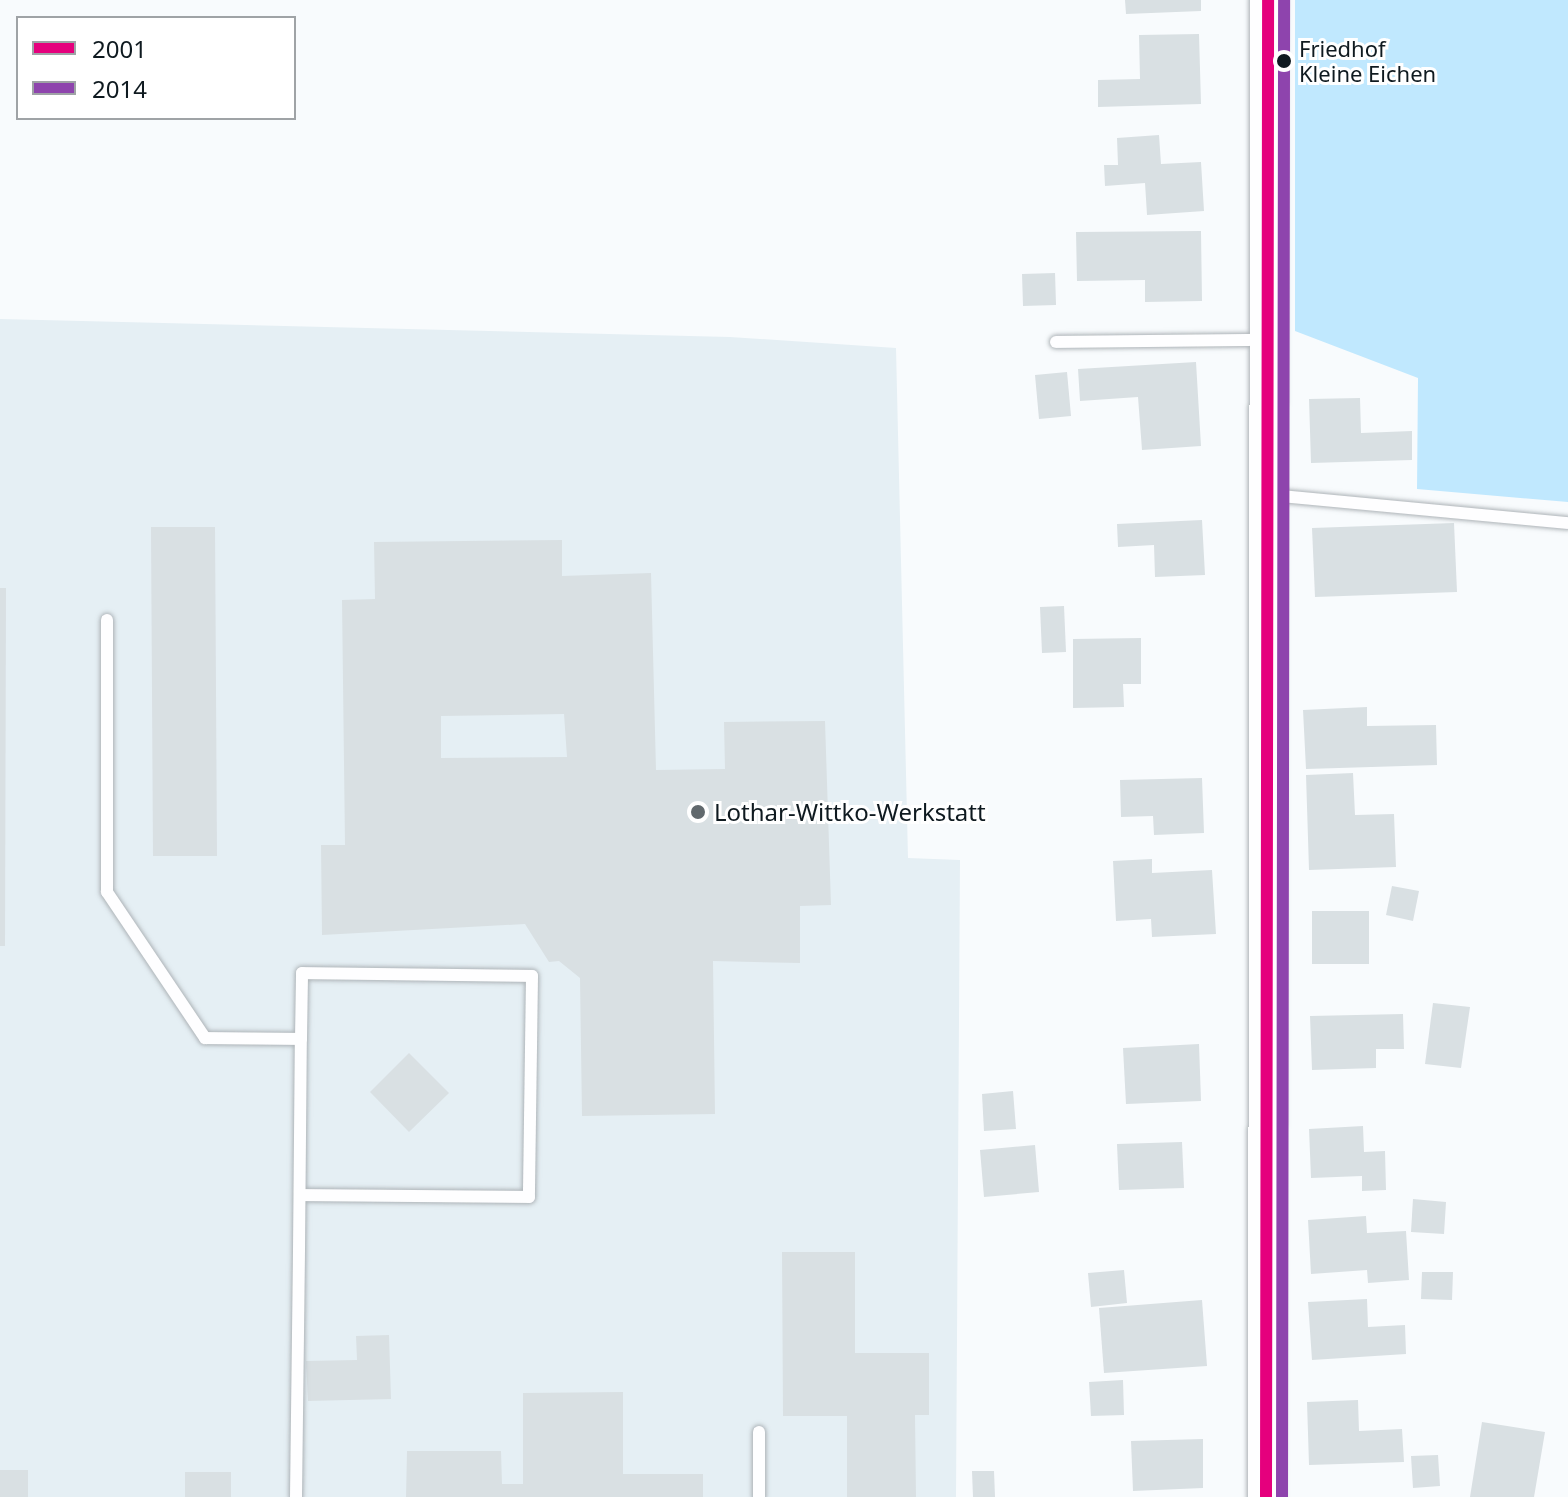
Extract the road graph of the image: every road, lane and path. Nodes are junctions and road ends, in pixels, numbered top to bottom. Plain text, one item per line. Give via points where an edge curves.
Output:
1 (1268, 0) edge
2 (1268, 340) junction
3 (1056, 342) dead end
4 (1267, 495) junction
5 (1568, 523) edge
6 (107, 620) dead end
7 (301, 1039) junction
8 (300, 1195) junction
9 (759, 1432) dead end
10 (296, 1497) edge
11 (759, 1497) edge
12 (1266, 1497) edge

1 - 2 main road
2 - 3 lane
2 - 4 main road
4 - 5 lane
4 - 12 main road
6 - 7 lane via 107,892 205,1038
7 - 8 lane
7 - 8 lane via 302,973 532,976 529,1197
8 - 10 lane
9 - 11 lane

